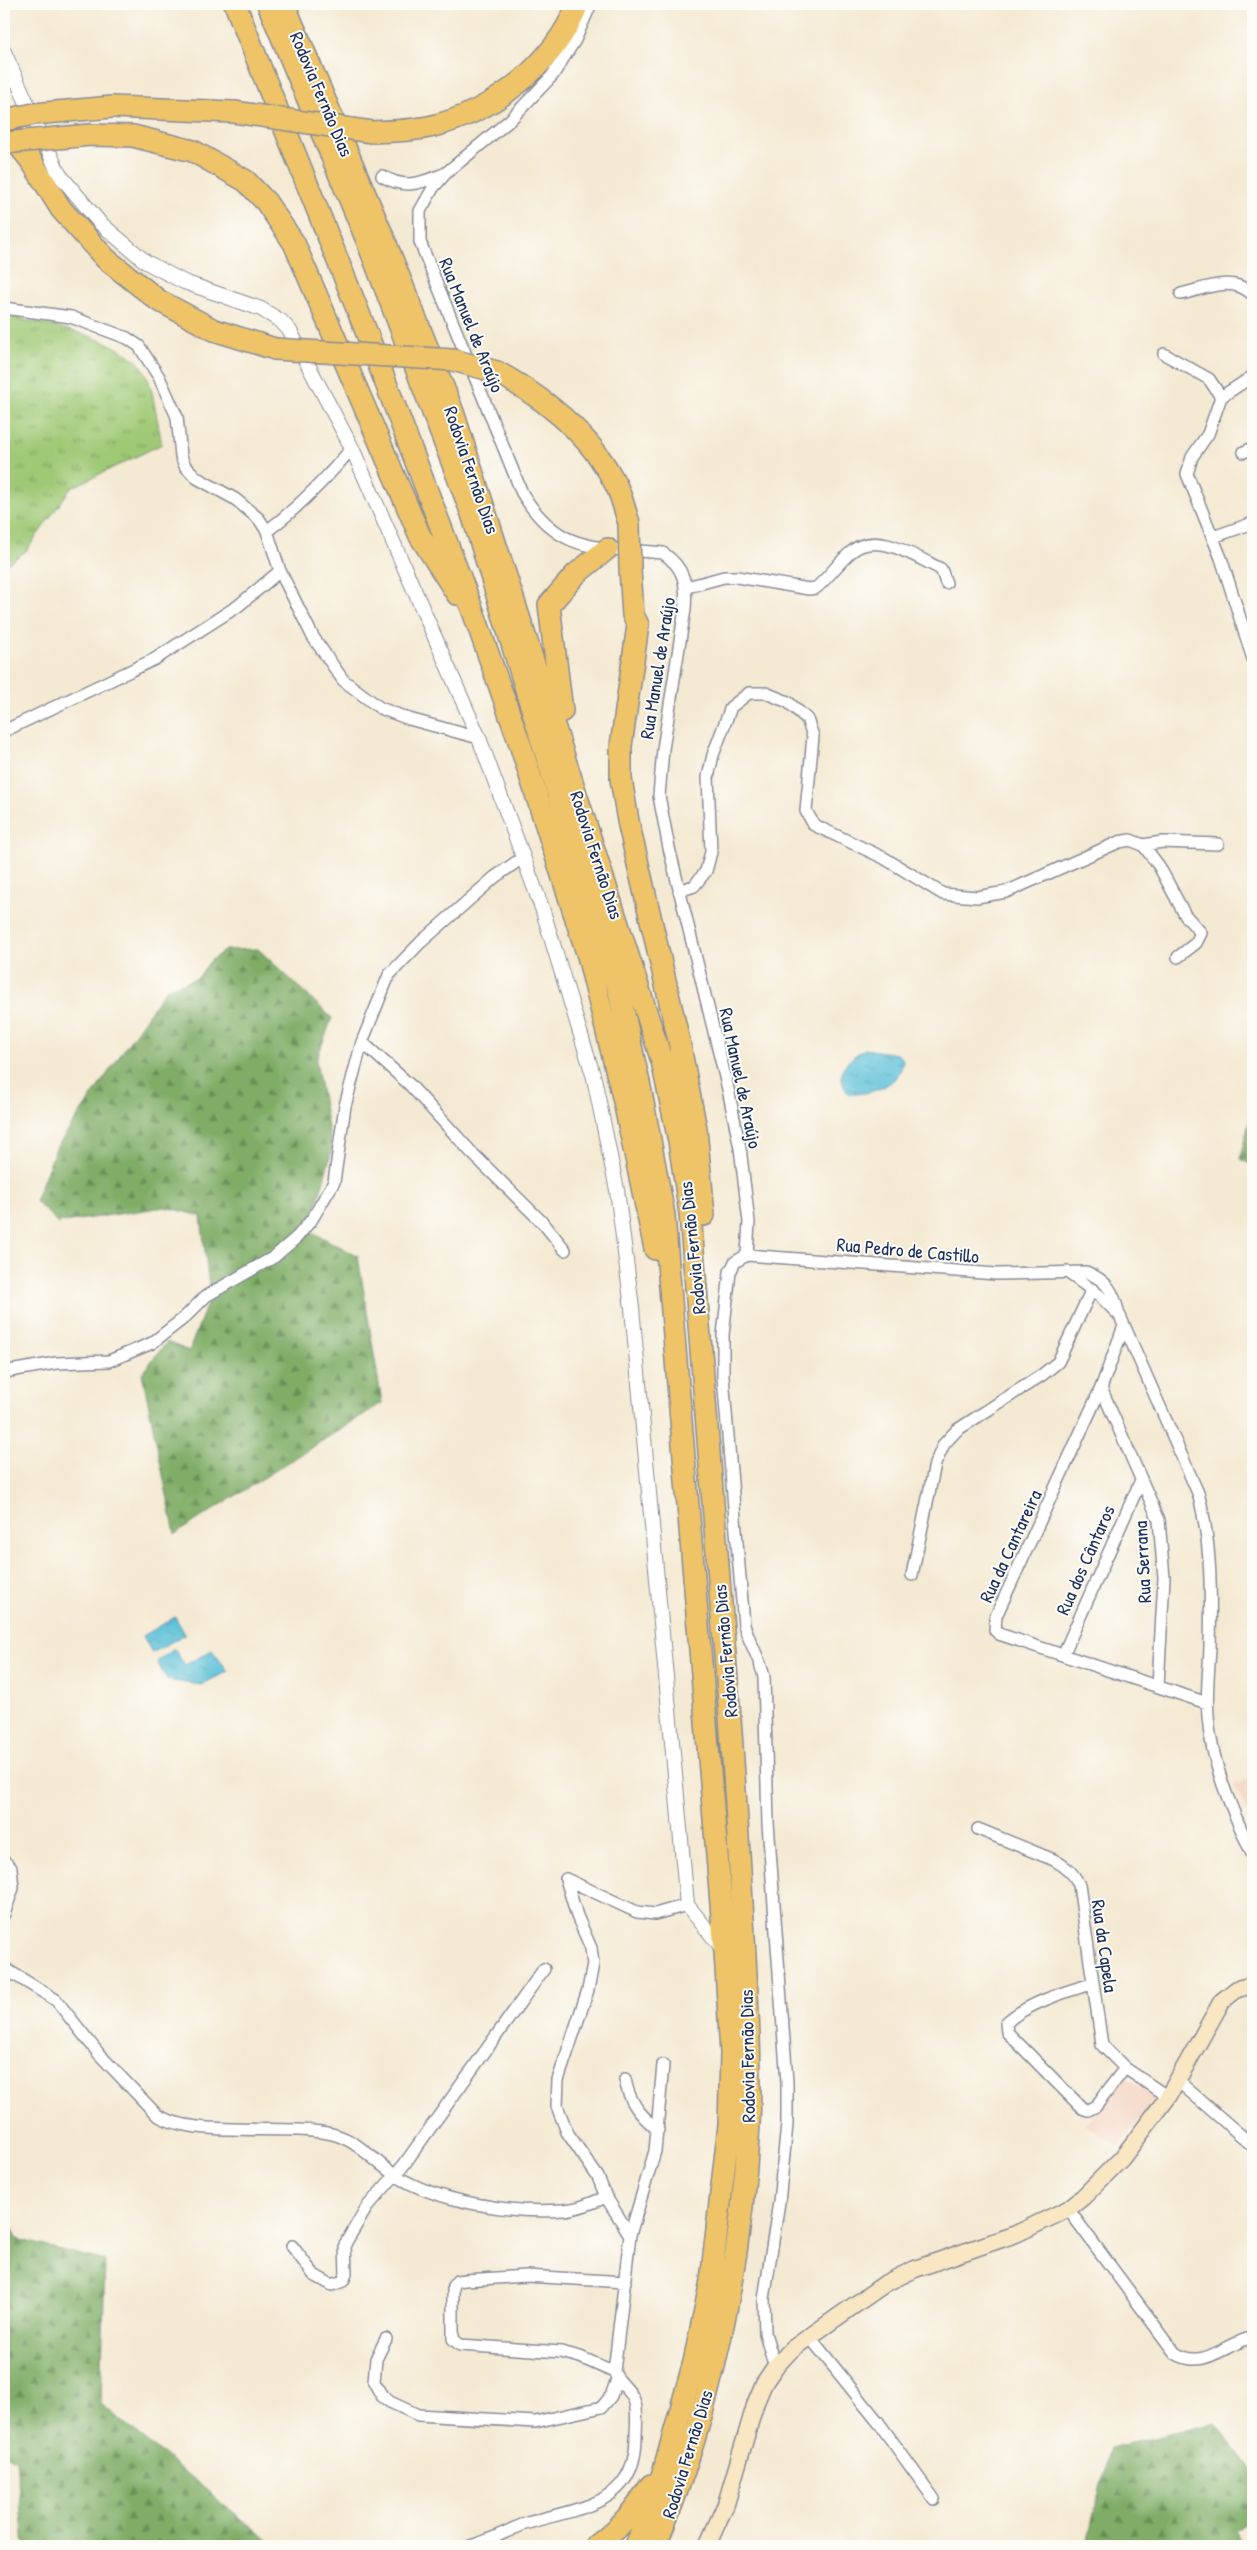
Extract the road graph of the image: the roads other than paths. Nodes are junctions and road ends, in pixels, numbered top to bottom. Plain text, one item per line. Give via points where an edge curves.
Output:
1 (235, 4) edge
2 (268, 4) edge
3 (284, 4) edge
4 (578, 4) edge
5 (591, 4) edge
6 (4, 52) edge
7 (4, 120) edge
8 (4, 127) edge
9 (4, 143) edge
10 (446, 173) junction
11 (382, 176) dead end
12 (1181, 294) dead end
13 (1253, 295) edge
14 (4, 308) edge
15 (1164, 354) dead end
16 (1253, 376) edge
17 (1221, 397) junction
18 (352, 448) junction
19 (1253, 523) edge
20 (267, 531) junction
21 (1212, 537) junction
22 (607, 549) junction
23 (280, 571) junction
24 (946, 583) dead end
25 (687, 587) junction
26 (474, 614) junction
27 (1253, 660) edge
28 (4, 731) edge
29 (479, 738) junction
30 (568, 764) junction
31 (1218, 844) dead end
32 (1143, 845) junction
33 (522, 858) junction
34 (679, 891) junction
35 (1178, 957) dead end
36 (362, 1042) junction
37 (674, 1118) junction
38 (704, 1220) junction
39 (565, 1250) dead end
40 (747, 1254) junction
41 (1067, 1272) junction
42 (1092, 1289) junction
43 (1122, 1321) junction
44 (675, 1348) junction
45 (4, 1372) edge
46 (1100, 1388) junction
47 (710, 1462) junction
48 (1141, 1480) junction
49 (912, 1575) dead end
50 (1063, 1655) junction
51 (1158, 1686) junction
52 (1207, 1703) junction
53 (978, 1828) dead end
54 (1253, 1856) edge
55 (4, 1861) edge
56 (687, 1905) junction
57 (4, 1914) edge
58 (725, 1952) junction
59 (4, 1968) edge
60 (544, 1968) dead end
61 (1093, 1984) junction
62 (1253, 1984) edge
63 (663, 2065) dead end
64 (1125, 2068) junction
65 (625, 2079) dead end
66 (1178, 2081) junction
67 (1168, 2097) junction
68 (658, 2130) junction
69 (1253, 2146) edge
70 (394, 2174) junction
71 (606, 2197) junction
72 (1068, 2208) junction
73 (630, 2235) junction
74 (292, 2246) dead end
75 (625, 2282) junction
76 (809, 2336) junction
77 (1253, 2337) edge
78 (386, 2339) dead end
79 (774, 2367) junction
80 (616, 2376) junction
81 (664, 2470) junction
82 (934, 2499) dead end
83 (470, 2546) edge
84 (596, 2546) edge
85 (636, 2546) edge
86 (655, 2546) edge
87 (707, 2546) edge

1 - 26 highway via 366,331
2 - 44 highway, Rodovia Fernão Dias via 366,238 472,514 591,897 619,991 664,1215
3 - 30 highway, Rodovia Fernão Dias via 382,234 453,412
4 - 7 highway, bridge via 563,34 515,86 482,109 427,127 372,132 234,112 112,106
5 - 10 street, Rua Manuel de Araújo via 575,40 552,76 510,120
6 - 18 street via 60,174 100,223 146,262 184,282 261,309 281,321 290,331
8 - 38 highway, bridge via 32,162 61,209 106,259 158,300 214,330 275,349 453,360 497,372 531,391 581,435 600,458 617,488 629,523 632,615 638,625 621,746 621,779 696,1129
9 - 26 highway, bridge via 90,135 133,136 193,151 246,181 266,202 294,243 420,536 454,592
10 - 11 street via 404,185
10 - 22 street, Rua Manuel de Araújo via 420,211 420,242 522,493 534,514 563,537 581,545
12 - 13 street via 1226,283 1240,286
14 - 20 street via 72,317 127,338 139,346 159,377 176,417 185,466 196,478 235,499
15 - 17 street via 1209,380
16 - 17 street
17 - 21 street via 1208,434 1192,458 1187,474
18 - 20 street via 326,480
18 - 29 street
19 - 21 street
20 - 23 street
21 - 27 street
22 - 25 street, Rua Manuel de Araújo via 663,553 679,568
22 - 30 highway via 576,574 550,605
23 - 28 street via 238,606 155,659
23 - 29 street via 313,637 343,680 380,708
24 - 25 street via 940,569 878,543 853,550 816,588 737,577
25 - 34 street, Rua Manuel de Araújo via 662,749 659,796
26 - 44 highway via 520,744 588,956 624,1101
29 - 33 street
30 - 37 highway, Rodovia Fernão Dias via 662,1061
31 - 32 street via 1162,842
32 - 34 street via 1130,840 1119,842 1006,892 977,897 943,894 884,858 814,825 806,811 813,736 807,719 788,702 766,693 749,693 731,707 713,755 708,777 711,852 706,871 694,886
32 - 35 street via 1159,866 1185,915 1201,933 1196,944
33 - 36 street via 495,877 395,966 382,989
33 - 56 street via 542,908 594,1078 617,1190 632,1308
34 - 40 street, Rua Manuel de Araújo via 740,1148 749,1222
36 - 39 street via 404,1080 544,1224
36 - 45 street via 344,1106 334,1182 312,1220 297,1237 268,1261 206,1296 152,1344 109,1361 56,1363
37 - 38 highway
37 - 47 highway, Rodovia Fernão Dias via 690,1214
38 - 47 highway via 715,1369
40 - 41 street, Rua Pedro de Castillo via 996,1274
40 - 79 street via 734,1262 730,1272 723,1335 723,1377 744,1625 764,1677 768,1824 787,2082 787,2125 779,2202 764,2299 765,2334
41 - 42 street
41 - 43 street, Rua Pedro de Castillo via 1086,1272 1109,1286
42 - 43 street
42 - 49 street via 1058,1362 1042,1376 957,1430 944,1444 935,1464
43 - 46 street, Rua da Cantareira
43 - 52 street via 1189,1472 1205,1518 1211,1595
44 - 58 highway, Rodovia Fernão Dias
46 - 48 street, Rua Serrana
46 - 50 street, Rua da Cantareira via 994,1624 999,1634
47 - 86 highway, Rodovia Fernão Dias via 736,1797 750,2053 748,2127 730,2283 713,2366 694,2441
48 - 50 street, Rua dos Cântaros
48 - 51 street, Rua Serrana via 1156,1511 1161,1536 1164,1578
50 - 51 street, Rua da Cantareira
51 - 52 street, Rua da Cantareira
52 - 54 street via 1212,1749 1218,1770
53 - 61 street, Rua da Capela via 1060,1863 1074,1875
55 - 57 street via 11,1868 13,1888
56 - 58 street
56 - 71 street via 655,1914 637,1912 566,1879 591,1948 593,1964 588,1990 558,2080 557,2106 567,2132 598,2178
58 - 81 highway, Rodovia Fernão Dias via 731,2053 730,2125 722,2196 694,2362
59 - 70 street via 56,2000 99,2054 157,2115 166,2120 183,2126 277,2129 341,2136 372,2155
60 - 70 street via 403,2166
61 - 64 street, Rua da Capela via 1102,2045
61 - 64 street via 1012,2017 1006,2024 1006,2032 1082,2108 1088,2110 1096,2106
62 - 66 main road via 1237,1989 1222,2001
63 - 68 street
64 - 67 street, Rua da Capela
65 - 68 street via 631,2102
66 - 67 main road
66 - 69 street
67 - 72 main road via 1122,2158 1099,2183
68 - 73 street via 652,2166
70 - 71 street via 448,2198 497,2206 563,2210
70 - 74 street via 367,2207 345,2244 346,2274 343,2281 332,2285 320,2280
71 - 73 street
72 - 76 main road via 1016,2234 915,2269 886,2283
72 - 77 street via 1175,2353 1198,2361
73 - 75 street
75 - 80 street
75 - 80 street via 526,2276 457,2281 453,2286 453,2339 460,2345 560,2352 580,2357
76 - 79 main road
76 - 82 street via 879,2423
78 - 80 street via 376,2359 374,2382 382,2396 418,2416 535,2422 602,2407 610,2396
79 - 87 main road via 756,2402 726,2504
80 - 83 street via 631,2394 636,2412 634,2461 620,2488 601,2501 522,2525
81 - 84 highway via 629,2517
81 - 85 highway, Rodovia Fernão Dias

